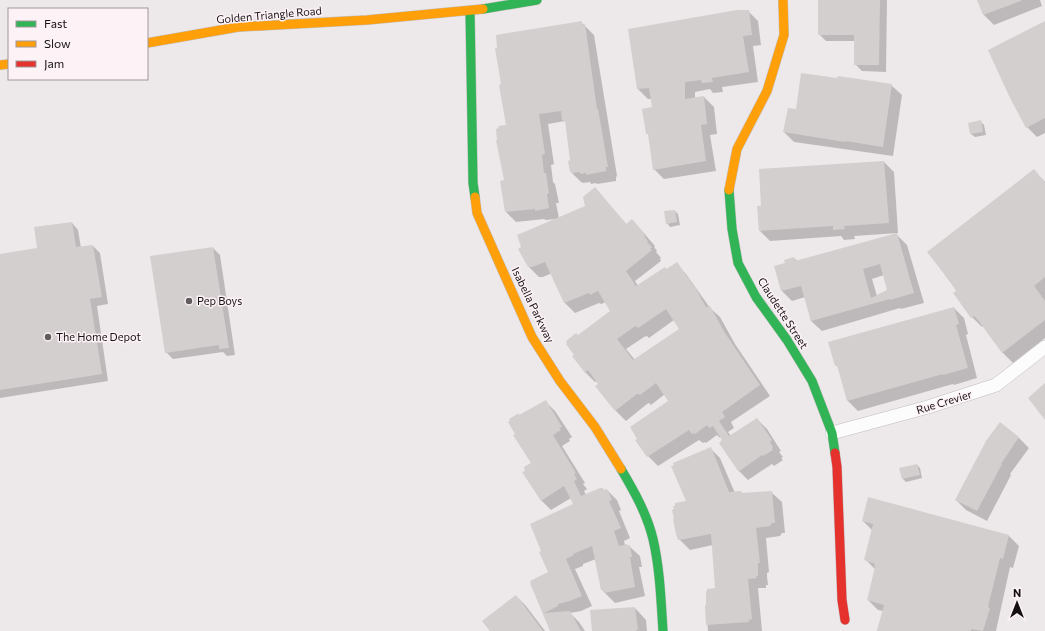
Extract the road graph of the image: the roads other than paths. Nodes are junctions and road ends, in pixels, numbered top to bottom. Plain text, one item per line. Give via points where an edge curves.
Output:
1 (537, 0) edge
2 (784, 0) edge
3 (470, 11) junction
4 (148, 43) edge
5 (1045, 347) edge
6 (832, 433) junction
7 (845, 620) dead end
8 (663, 631) edge

1 - 3 street, Golden Triangle Road
2 - 6 street, Claudette Street via 784,35 767,91 737,149 729,188 732,229 738,263 756,297 812,381
3 - 4 street, Golden Triangle Road via 238,27
3 - 8 street, Isabella Parkway via 473,183 477,213 532,337 560,381 595,427 639,500 653,538
5 - 6 street, Rue Crevier via 996,385 928,407
6 - 7 street, Claudette Street via 837,467

